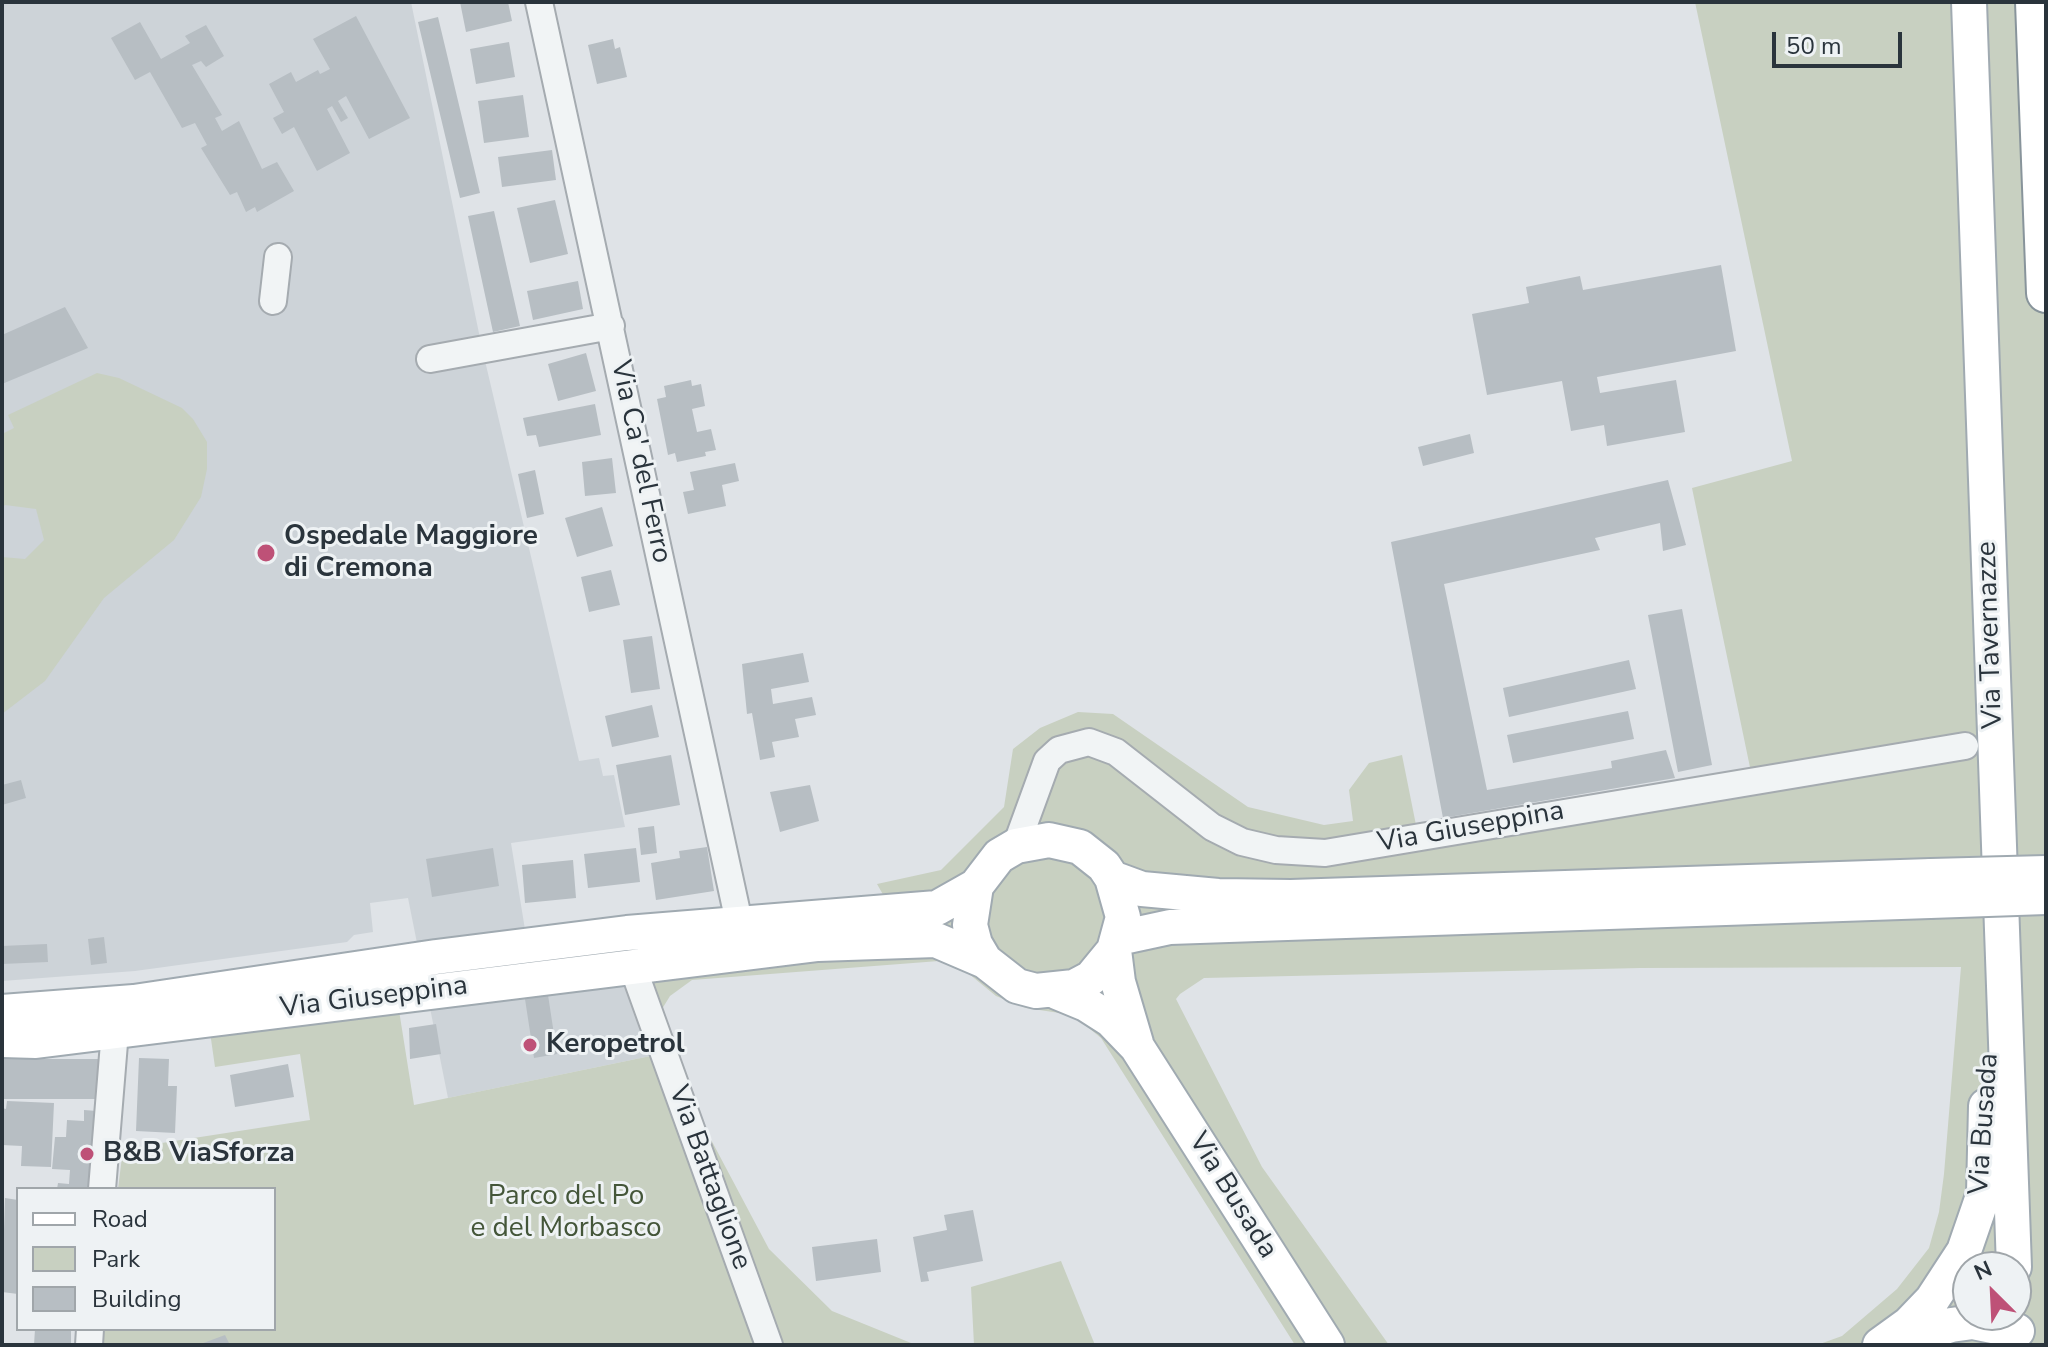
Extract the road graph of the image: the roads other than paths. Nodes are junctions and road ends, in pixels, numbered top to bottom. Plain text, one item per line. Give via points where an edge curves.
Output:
1 (539, 2) edge
2 (1969, 2) edge
3 (2035, 2) edge
4 (278, 257) dead end
5 (2046, 293) edge
6 (273, 301) dead end
7 (611, 326) junction
8 (430, 359) dead end
9 (1965, 746) dead end
10 (1035, 794) junction
11 (1065, 842) junction
12 (1016, 846) junction
13 (2046, 873) edge
14 (1112, 878) junction
15 (976, 886) junction
16 (1931, 889) junction
17 (2046, 897) edge
18 (742, 937) junction
19 (1117, 944) junction
20 (630, 949) junction
21 (985, 961) junction
22 (2002, 963) junction
23 (1057, 992) junction
24 (2, 1012) edge
25 (115, 1031) junction
26 (2, 1040) edge
27 (1137, 1047) junction
28 (102, 1187) edge
29 (2013, 1251) edge
30 (1952, 1325) edge
31 (769, 1345) edge
32 (1327, 1345) edge
33 (1880, 1345) edge
34 (1887, 1345) edge

1 - 7 street, Via Ca' del Ferro
2 - 22 main road, Via Tavernazze
3 - 5 highway
4 - 6 street
7 - 8 street
7 - 18 street, Via Ca' del Ferro
9 - 10 street, Via Giuseppina via 1325,853 1242,842 1212,827 1116,752 1089,742 1059,750 1047,761
10 - 11 street
10 - 12 street, Via Giuseppina
11 - 12 main road
11 - 14 main road via 1093,855
12 - 15 main road via 986,870
13 - 16 main road, Via Giuseppina, bridge
14 - 16 main road, Via Giuseppina via 1142,889 1291,897
14 - 19 main road via 1123,917
15 - 18 main road, Via Giuseppina via 922,910
15 - 21 main road via 970,925
16 - 17 main road, Via Giuseppina, bridge
16 - 19 main road, Via Giuseppina via 1170,927
18 - 20 main road, Via Giuseppina
18 - 21 main road, Via Giuseppina via 818,944 936,940
19 - 23 main road via 1091,978
19 - 27 main road, Via Busada via 1118,982
20 - 24 main road, Via Giuseppina via 436,957 134,1002
20 - 25 main road, Via Giuseppina
20 - 31 street, Via Battaglione
21 - 23 main road via 1017,986
22 - 29 main road, Via Tavernazze
22 - 33 main road, Via Busada via 1987,1077 1984,1193 1977,1220 1932,1300
23 - 27 main road, Via Busada via 1111,1020
25 - 26 main road, Via Giuseppina
25 - 28 street
27 - 32 main road, Via Busada
30 - 34 main road

